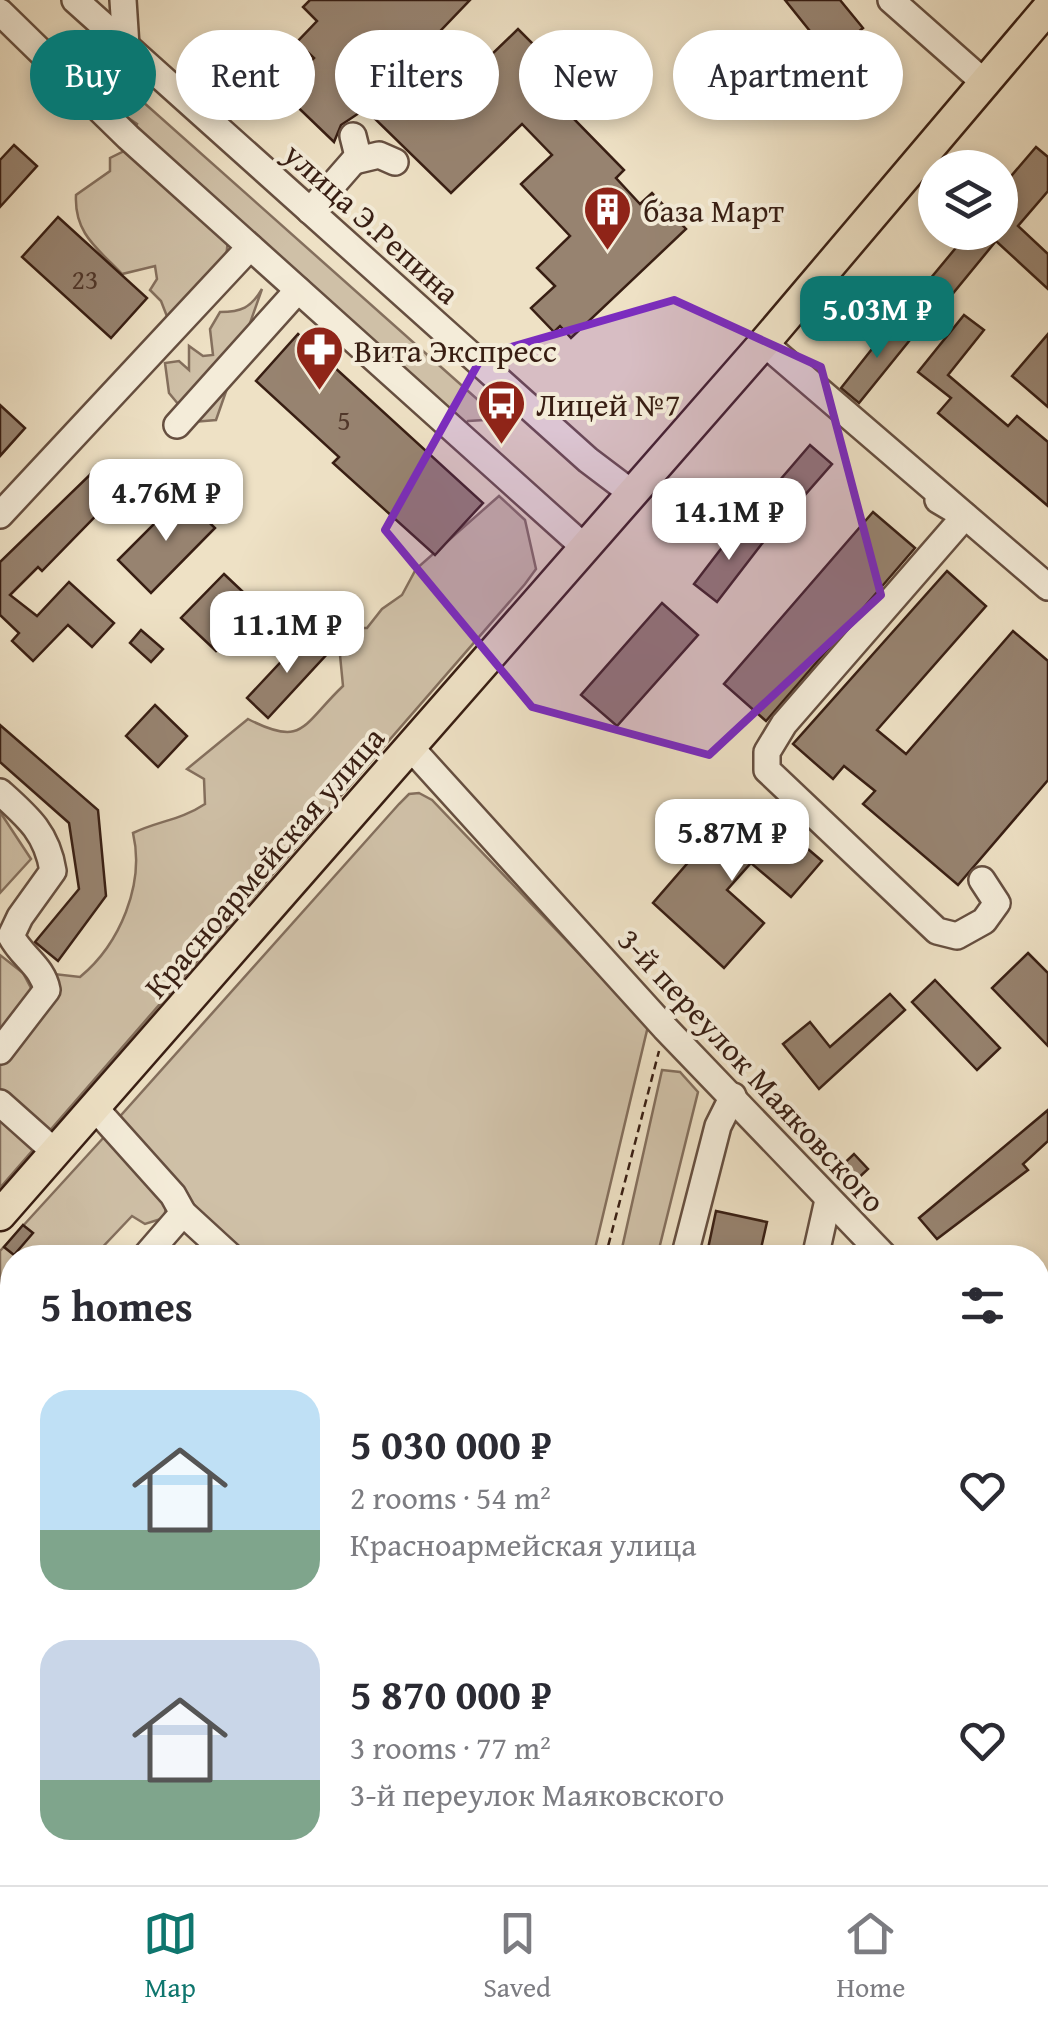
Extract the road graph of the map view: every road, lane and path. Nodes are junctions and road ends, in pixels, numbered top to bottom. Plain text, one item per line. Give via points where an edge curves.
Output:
1 (75, 0) edge
2 (123, 0) edge
3 (891, 0) edge
4 (1048, 10) edge
5 (0, 12) edge
6 (108, 30) edge
7 (125, 30) edge
8 (156, 73) edge
9 (986, 84) junction
10 (395, 162) dead end
11 (310, 211) junction
12 (250, 246) junction
13 (298, 290) junction
14 (764, 343) junction
15 (178, 424) dead end
16 (630, 491) junction
17 (938, 500) dead end
18 (0, 515) edge
19 (965, 516) junction
20 (583, 546) junction
21 (1048, 587) edge
22 (412, 748) junction
23 (0, 792) edge
24 (982, 880) dead end
25 (665, 1028) junction
26 (0, 1052) edge
27 (733, 1096) junction
28 (0, 1103) edge
29 (94, 1108) junction
30 (56, 1152) junction
31 (828, 1200) junction
32 (183, 1213) junction
33 (0, 1215) edge
34 (155, 1245) edge
35 (218, 1245) edge
36 (608, 1245) edge
37 (687, 1245) edge
38 (817, 1245) edge
39 (873, 1245) edge

1 - 6 street, улица Э.Репина
2 - 7 street
3 - 9 street
4 - 9 main road, Красноармейская улица
5 - 12 street
8 - 11 street, улица Э.Репина
9 - 14 main road, Красноармейская улица
10 - 11 street via 354,149
11 - 16 street, улица Э.Репина
12 - 13 street
12 - 18 street
13 - 15 street
13 - 20 street
14 - 16 main road, Красноармейская улица
14 - 19 street
16 - 20 main road, Красноармейская улица
17 - 19 street
19 - 21 street
19 - 24 street via 784,724 767,752 766,770 937,930 957,936 984,922 997,903
20 - 22 main road, Красноармейская улица
22 - 25 street, 3-й переулок Маяковского
22 - 29 main road, Красноармейская улица
23 - 26 street via 40,828 53,872 11,936 44,974 47,990
25 - 27 street, 3-й переулок Маяковского
25 - 36 path
27 - 31 street, 3-й переулок Маяковского
27 - 37 street via 718,1126
28 - 30 street
29 - 30 main road, Красноармейская улица
29 - 32 street
30 - 33 main road, Красноармейская улица
31 - 38 street
31 - 39 street, 3-й переулок Маяковского
32 - 34 street
32 - 35 street

